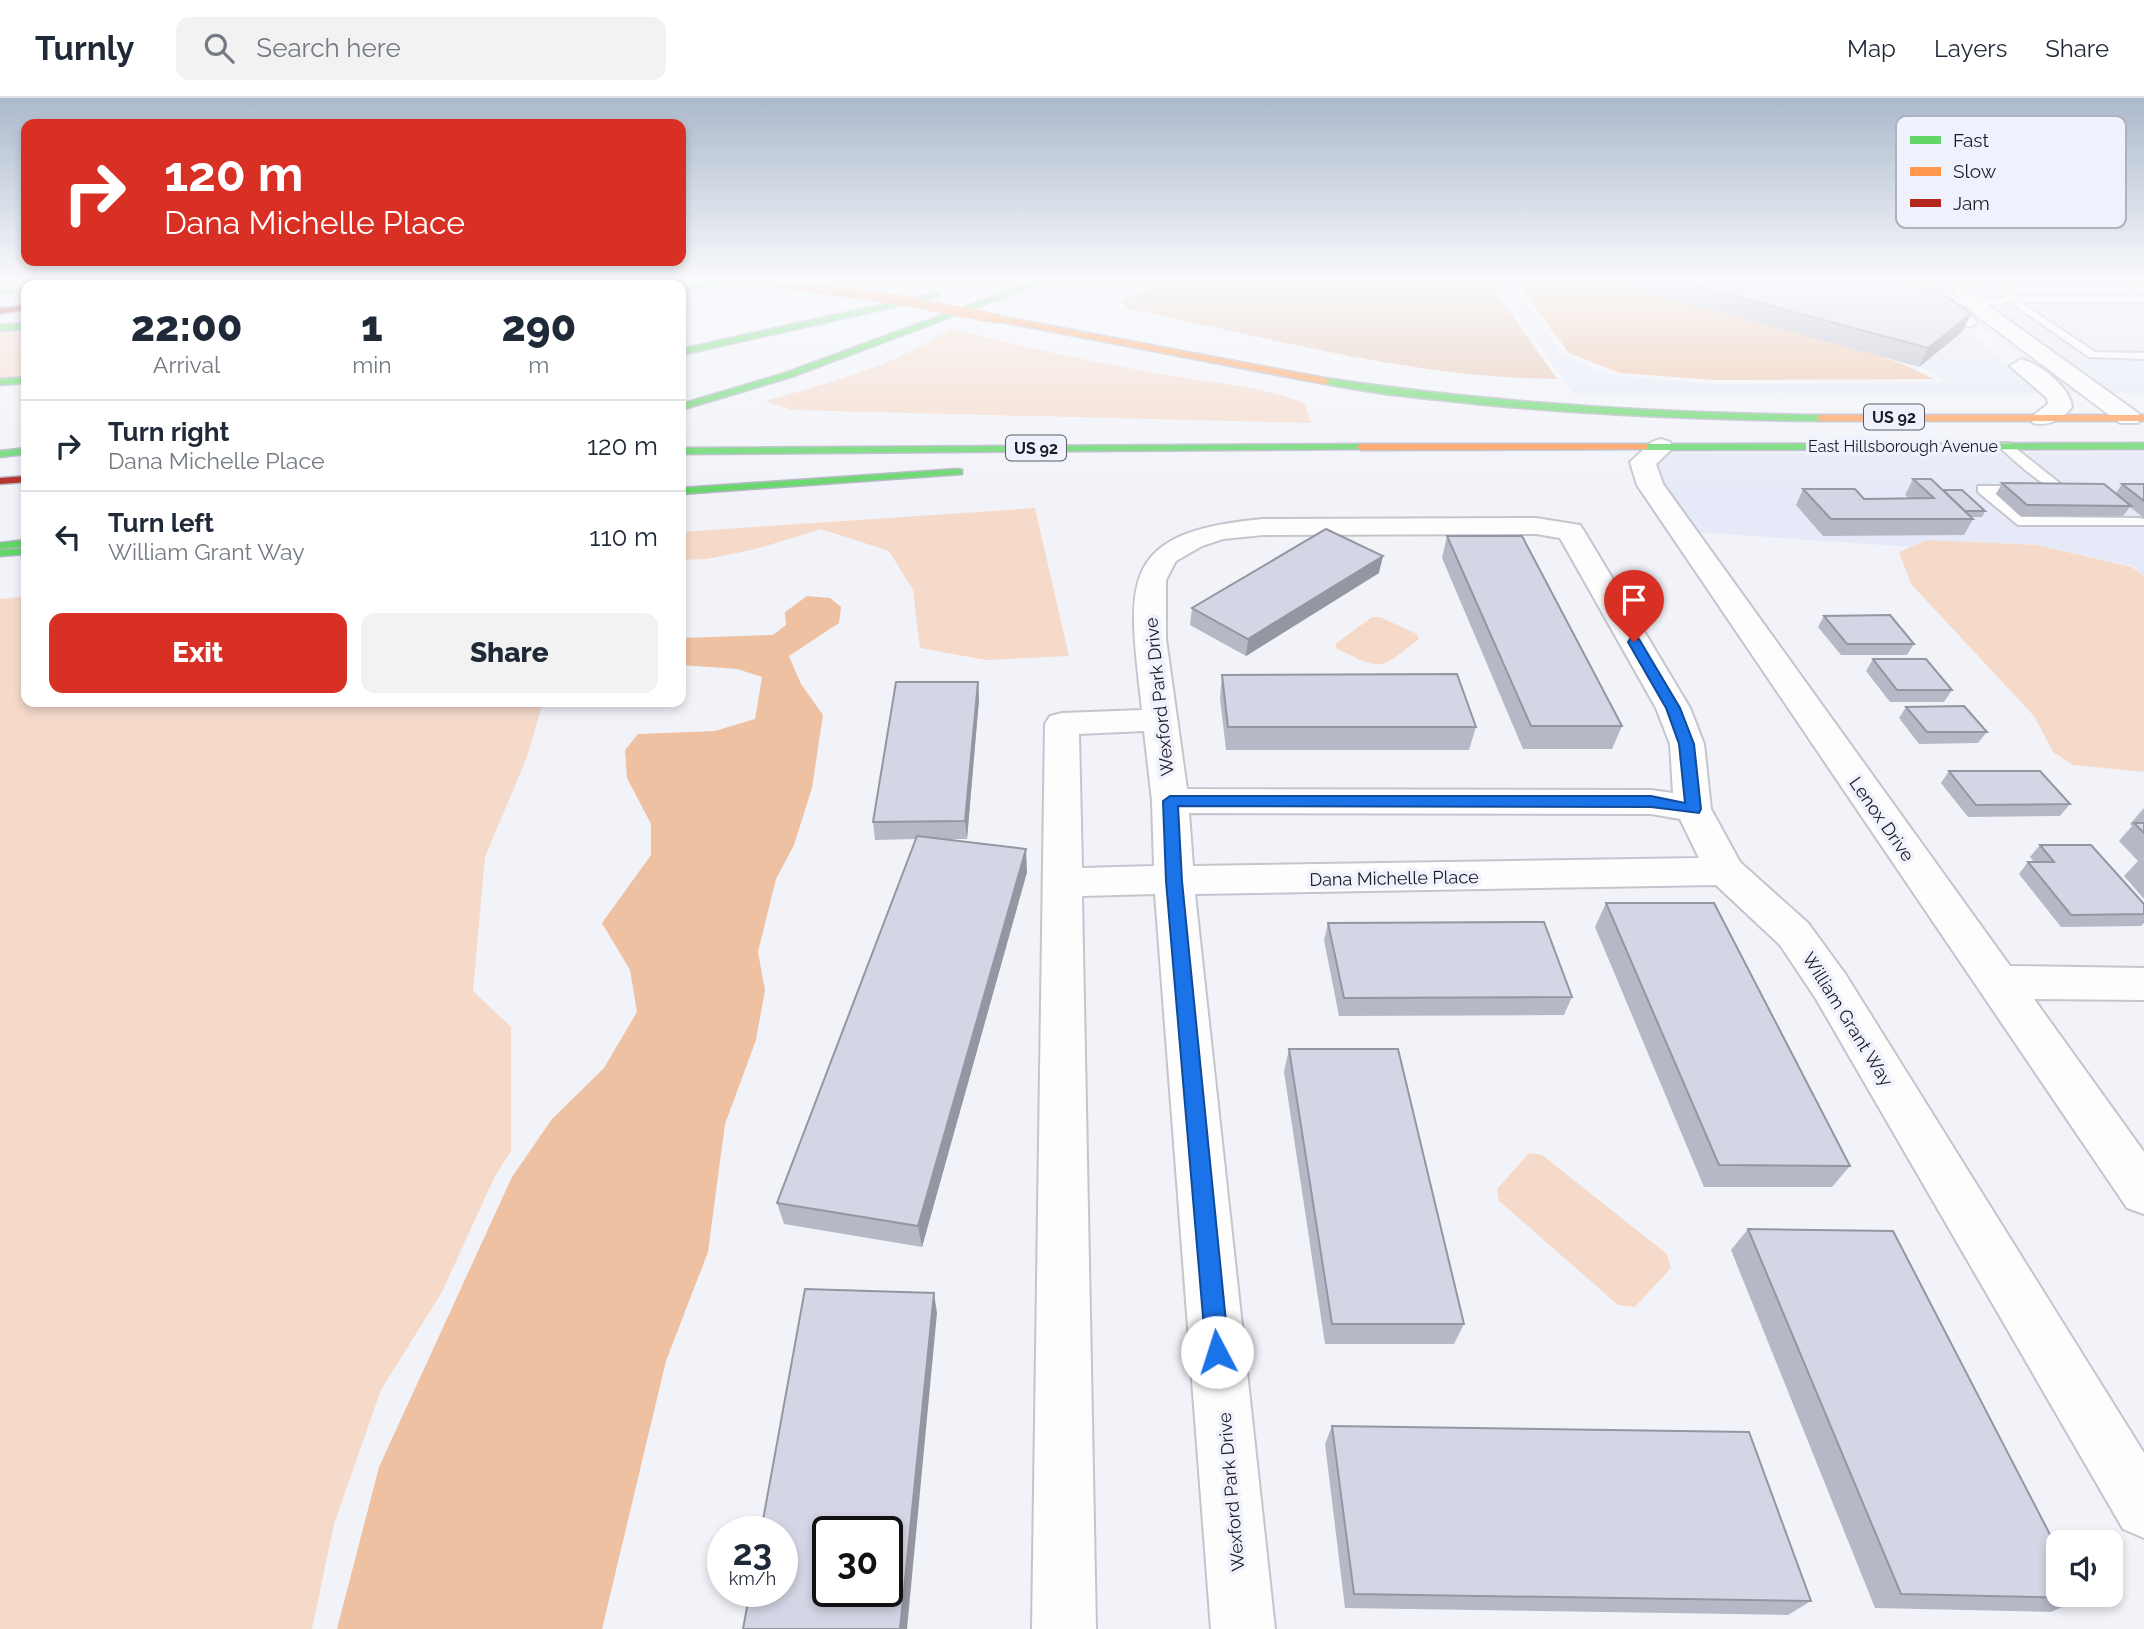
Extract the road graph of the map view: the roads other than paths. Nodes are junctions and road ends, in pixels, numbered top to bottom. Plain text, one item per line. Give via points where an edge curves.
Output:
1 (852, 351) edge
2 (1162, 351) edge
3 (2004, 351) edge
4 (2039, 351) edge
5 (2088, 351) edge
6 (2144, 356) edge
7 (2020, 364) junction
8 (2068, 373) junction
9 (21, 380) edge
10 (0, 382) edge
11 (686, 406) edge
12 (2042, 418) junction
13 (2136, 418) edge
14 (1885, 446) junction
15 (2005, 446) junction
16 (2144, 446) edge
17 (1392, 447) junction
18 (1661, 447) junction
19 (686, 451) edge
20 (21, 452) edge
21 (0, 454) edge
22 (1071, 465) dead end
23 (973, 471) dead end
24 (21, 479) edge
25 (0, 481) edge
26 (2059, 489) junction
27 (2085, 489) edge
28 (686, 491) edge
29 (2119, 506) edge
30 (2142, 524) edge
31 (1570, 531) joint
32 (21, 544) edge
33 (0, 546) edge
34 (21, 552) edge
35 (0, 554) edge
36 (1161, 720) junction
37 (1170, 801) junction
38 (1693, 809) junction
39 (1725, 871) junction
40 (1062, 881) junction
41 (1174, 881) junction
42 (1996, 982) junction
43 (2144, 984) edge
44 (2144, 1192) edge
45 (2144, 1508) edge
46 (1064, 1629) edge
47 (1243, 1629) edge

1 - 11 main road
2 - 12 main road, US 92, bridge via 1291,378 1569,410
3 - 7 street
4 - 8 street
5 - 6 lane
7 - 8 lane via 2049,373
7 - 12 street via 2059,396 2060,407
8 - 13 street
9 - 10 main road
12 - 13 main road, US 92
13 - 14 main road via 2102,435 1939,438
14 - 15 main road, East Hillsborough Avenue / US 92
14 - 18 main road, East Hillsborough Avenue / US 92
15 - 16 main road, East Hillsborough Avenue / US 92
15 - 26 lane
17 - 18 main road, US 92
17 - 19 main road, US 92
17 - 22 main road
18 - 42 street, Lenox Drive via 1643,462 1650,485
20 - 21 main road
23 - 28 main road
24 - 25 main road
26 - 27 lane
26 - 30 lane via 1983,489 2018,522
29 - 30 lane
31 - 36 street, Wexford Park Drive via 1536,526 1263,527 1220,531 1192,540 1165,556 1150,580 1150,639
31 - 38 street, William Grant Way via 1673,708 1687,744
32 - 33 main road
34 - 35 main road
36 - 37 street, Wexford Park Drive
36 - 40 street via 1062,724
37 - 38 street via 1651,802
37 - 41 street, Wexford Park Drive
38 - 39 street, William Grant Way
39 - 41 street, Dana Michelle Place
39 - 45 street, William Grant Way via 1794,934 1831,987
40 - 41 street, Dana Michelle Place
40 - 46 street
41 - 47 street, Wexford Park Drive
42 - 43 street
42 - 44 street, Lenox Drive

